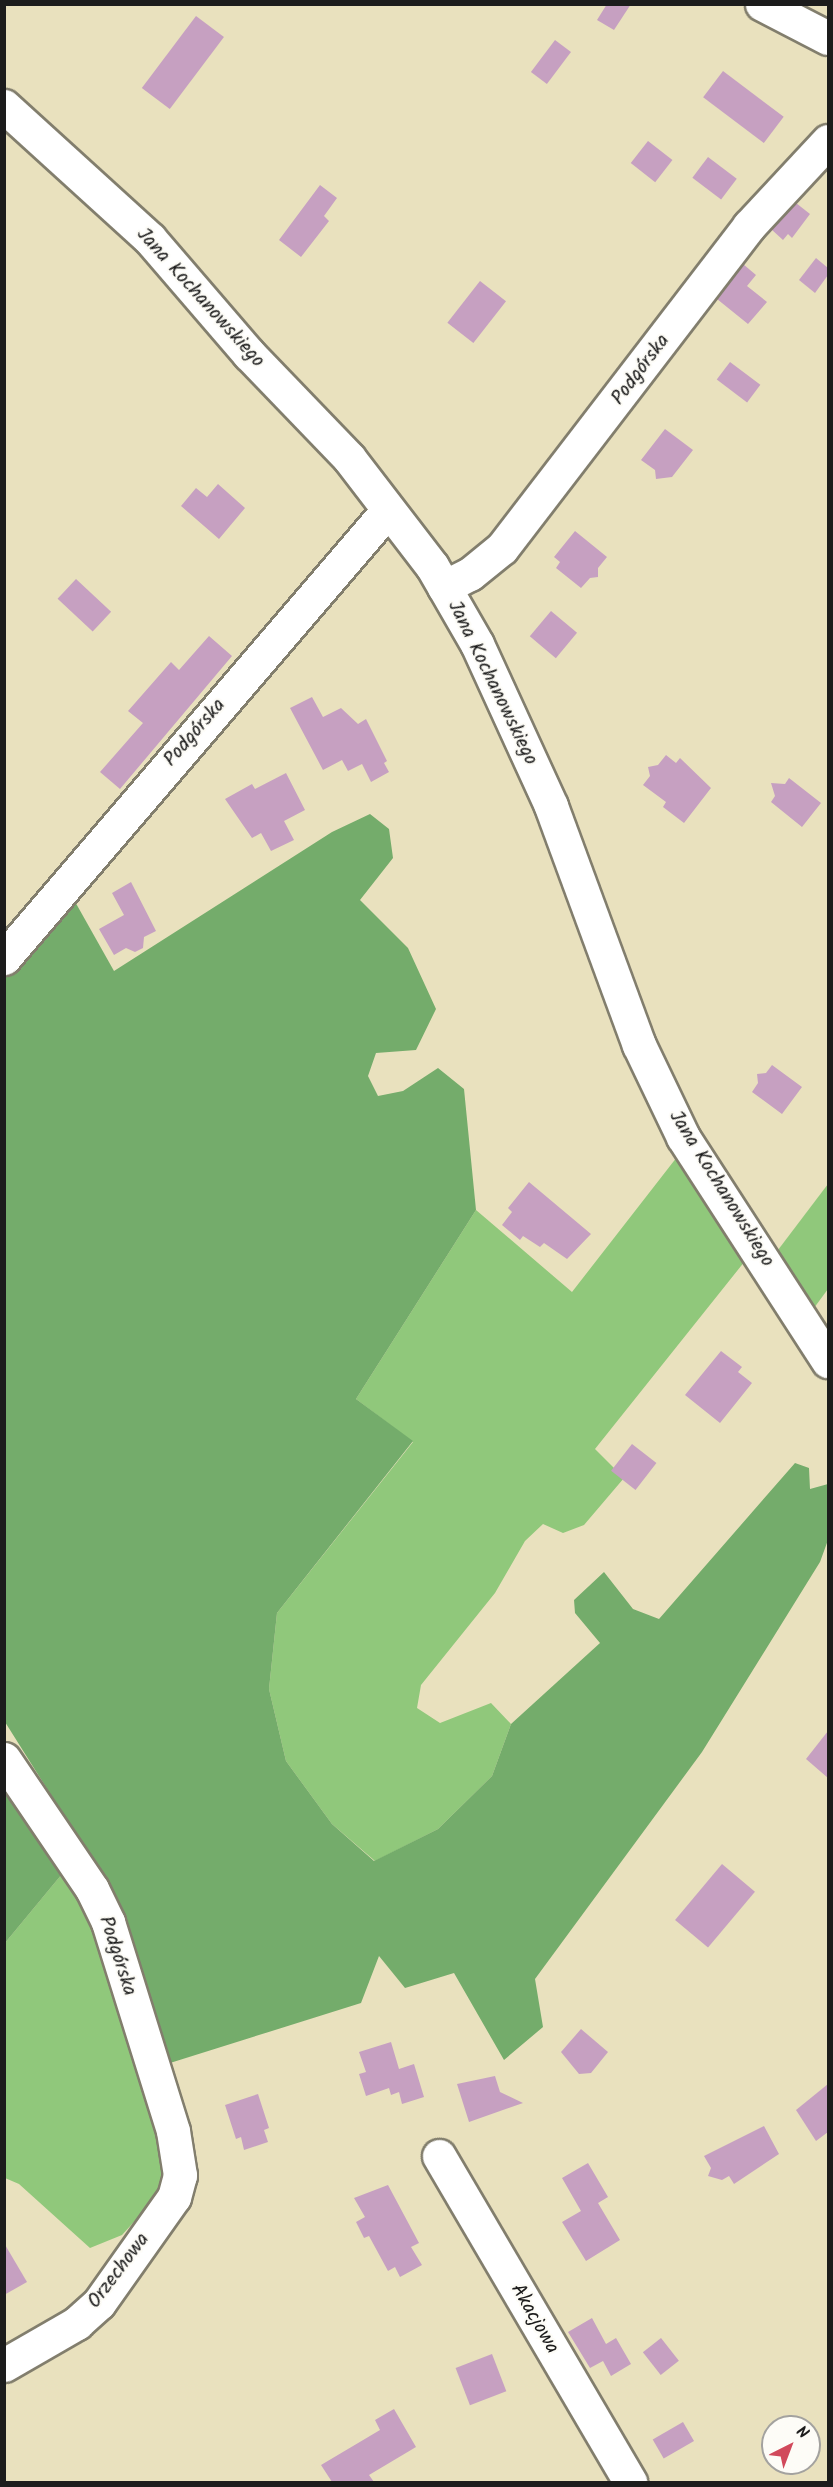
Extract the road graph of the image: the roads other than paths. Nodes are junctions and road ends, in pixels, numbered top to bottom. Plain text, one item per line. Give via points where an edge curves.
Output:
1 (762, 4) edge
2 (828, 38) edge
3 (4, 106) edge
4 (828, 141) edge
5 (388, 510) junction
6 (444, 587) junction
7 (4, 958) edge
8 (828, 1361) edge
9 (4, 1759) edge
10 (439, 2156) dead end
11 (180, 2175) joint
12 (4, 2366) edge
13 (630, 2482) edge

1 - 2 street
3 - 5 street, Jana Kochanowskiego via 150,239 249,354 349,458
4 - 6 street, Podgórska via 749,226 502,548 470,574
5 - 6 street, Jana Kochanowskiego
5 - 7 street, Podgórska
6 - 8 street, Jana Kochanowskiego via 477,644 551,806 639,1045 683,1137
9 - 11 street, Podgórska via 92,1890 108,1922 173,2131
10 - 13 street, Akacjowa
11 - 12 street, Orzechowa via 174,2197 99,2304 77,2323

